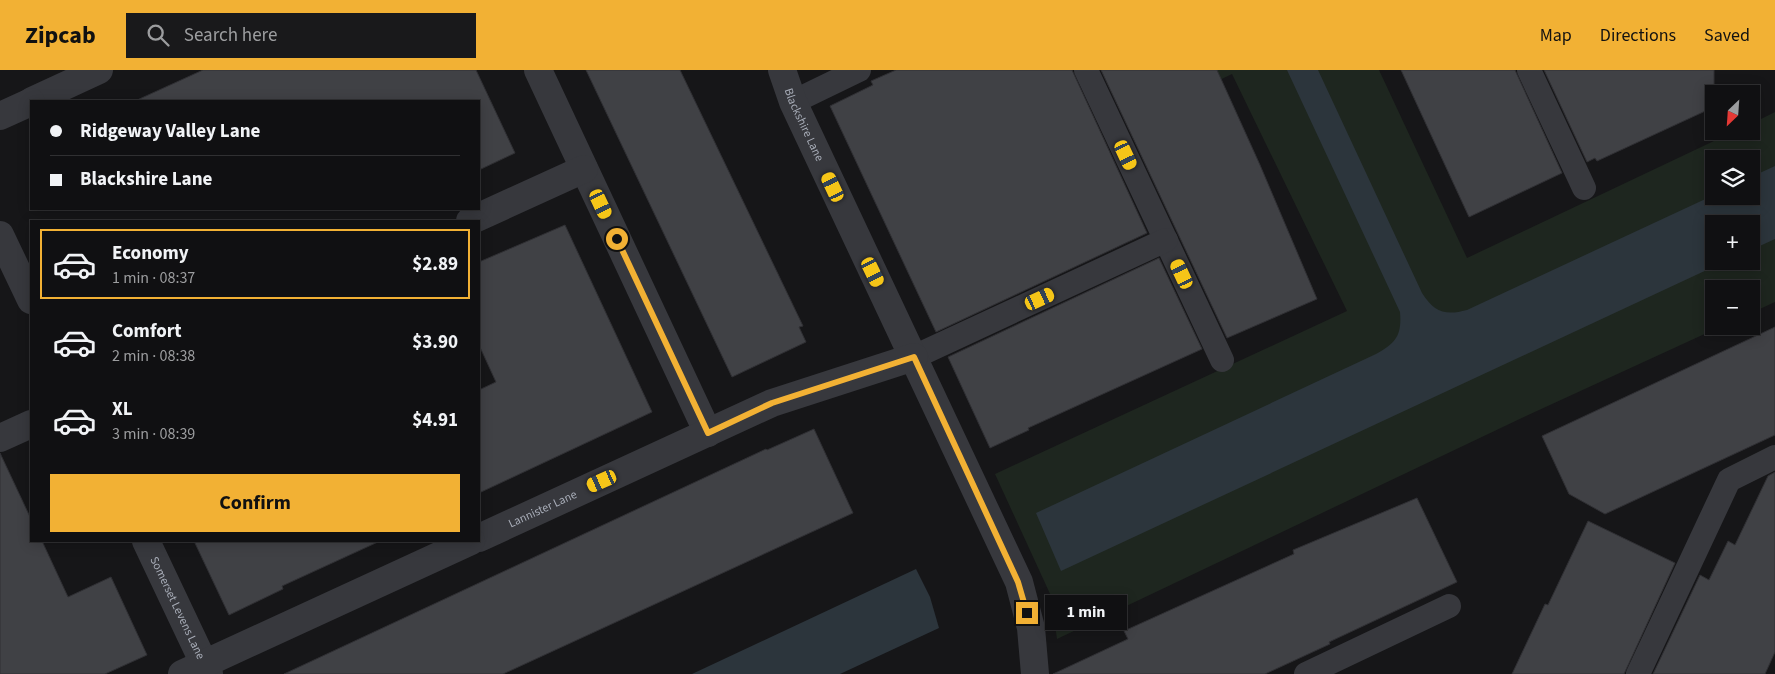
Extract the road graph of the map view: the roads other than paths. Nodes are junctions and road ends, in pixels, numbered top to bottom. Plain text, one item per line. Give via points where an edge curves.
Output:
1 (99, 70) edge
2 (538, 70) edge
3 (782, 70) edge
4 (859, 70) edge
5 (1086, 70) edge
6 (1529, 70) edge
7 (34, 100) edge
8 (30, 102) edge
9 (793, 102) junction
10 (0, 116) edge
11 (584, 168) junction
12 (1584, 188) dead end
13 (472, 220) edge
14 (0, 235) edge
15 (1166, 240) junction
16 (30, 298) edge
17 (914, 357) junction
18 (1222, 360) dead end
19 (30, 424) edge
20 (708, 433) junction
21 (0, 438) edge
22 (1775, 457) edge
23 (480, 538) edge
24 (146, 542) edge
25 (469, 542) edge
26 (1449, 606) dead end
27 (199, 670) edge
28 (1035, 674) edge
29 (1306, 674) edge
30 (1638, 674) edge

1 - 7 street
2 - 11 street
3 - 9 street, Blackshire Lane
4 - 9 lane
5 - 15 lane
6 - 12 lane
8 - 10 street
9 - 17 street, Blackshire Lane
11 - 13 street
11 - 20 street
14 - 16 street
15 - 17 lane
15 - 18 lane
17 - 20 street, Lannister Lane via 772,403
17 - 28 street, Blackshire Lane via 1018,582 1031,628
19 - 21 street
20 - 23 street, Lannister Lane
22 - 30 lane via 1729,480
24 - 27 street, Somerset Levens Lane
25 - 27 street
26 - 29 lane

